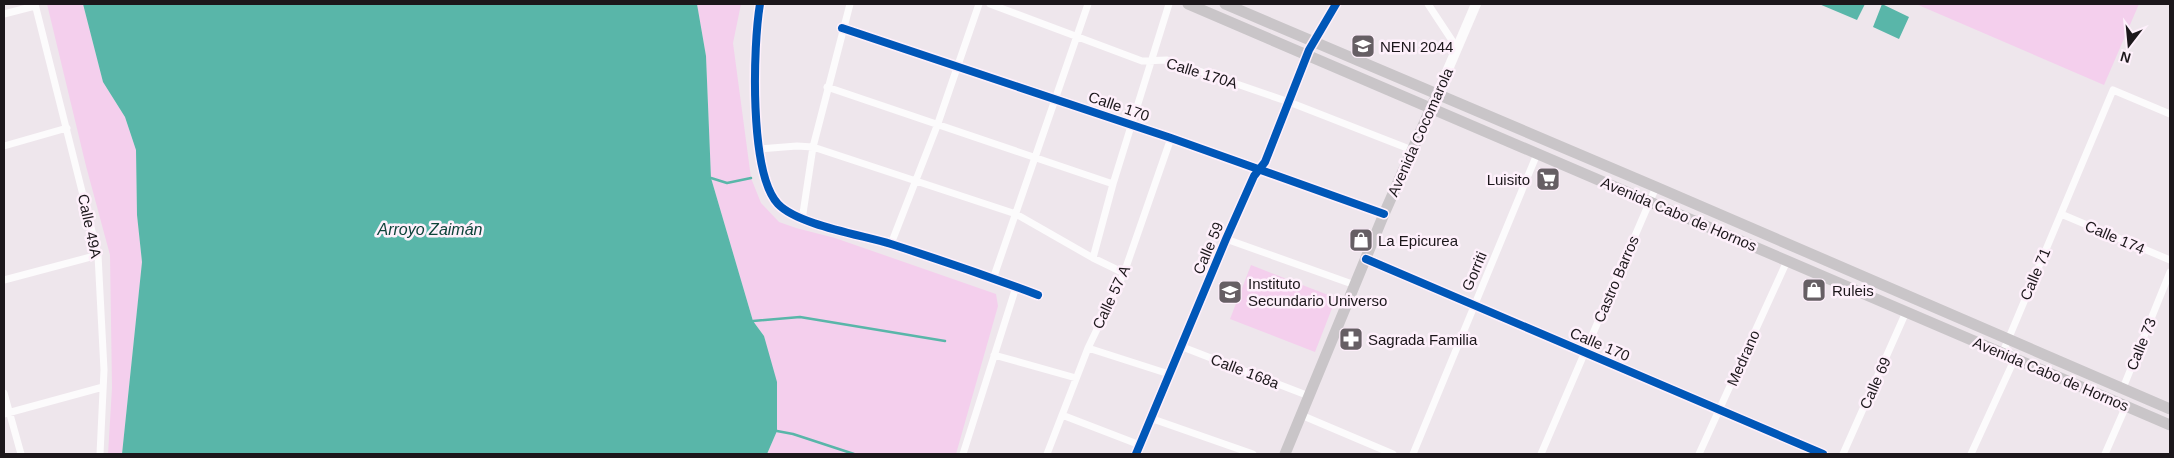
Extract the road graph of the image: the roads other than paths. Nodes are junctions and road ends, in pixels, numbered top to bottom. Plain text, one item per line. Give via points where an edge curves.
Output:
1 (760, 4) edge
2 (850, 4) edge
3 (979, 4) edge
4 (990, 4) edge
5 (1088, 4) edge
6 (1169, 4) edge
7 (1188, 4) edge
8 (1225, 4) edge
9 (1336, 4) edge
10 (1428, 4) edge
11 (1476, 4) edge
12 (35, 5) edge
13 (4, 14) edge
14 (842, 28) junction
15 (1076, 36) junction
16 (1314, 41) junction
17 (1457, 48) junction
18 (1308, 55) junction
19 (1152, 60) junction
20 (958, 66) junction
21 (827, 87) junction
22 (1438, 95) junction
23 (1056, 98) junction
24 (1289, 102) junction
25 (1431, 107) junction
26 (2170, 114) edge
27 (1132, 125) junction
28 (937, 126) junction
29 (67, 128) junction
30 (1171, 138) junction
31 (4, 146) edge
32 (813, 147) junction
33 (759, 150) junction
34 (1412, 150) junction
35 (1537, 154) junction
36 (1035, 158) junction
37 (1259, 170) junction
38 (917, 180) junction
39 (1113, 184) junction
40 (1656, 186) junction
41 (1650, 202) junction
42 (1016, 214) junction
43 (1384, 214) junction
44 (2061, 214) junction
45 (802, 220) junction
46 (1226, 240) junction
47 (891, 244) junction
48 (98, 255) junction
49 (1093, 258) junction
50 (1366, 259) junction
51 (2170, 260) edge
52 (1787, 261) junction
53 (2170, 272) edge
54 (1124, 273) junction
55 (993, 279) junction
56 (4, 280) edge
57 (1355, 285) junction
58 (1016, 287) junction
59 (1038, 295) dead end
60 (1474, 305) junction
61 (1906, 312) junction
62 (2008, 339) junction
63 (1180, 346) junction
64 (1088, 348) junction
65 (1584, 352) junction
66 (994, 355) junction
67 (2015, 358) junction
68 (1169, 374) junction
69 (1076, 378) junction
70 (103, 387) junction
71 (2123, 388) junction
72 (4, 393) edge
73 (1309, 396) junction
74 (2126, 406) junction
75 (2170, 409) edge
76 (1719, 410) junction
77 (7, 414) edge
78 (1062, 415) junction
79 (1301, 415) junction
80 (1150, 418) junction
81 (2170, 425) edge
82 (1140, 445) junction
83 (21, 454) edge
84 (100, 454) edge
85 (963, 454) edge
86 (1047, 454) edge
87 (1136, 454) edge
88 (1253, 454) edge
89 (1285, 454) edge
90 (1393, 454) edge
91 (1413, 454) edge
92 (1541, 454) edge
93 (1699, 454) edge
94 (1823, 454) edge
95 (1843, 454) edge
96 (1971, 454) edge
97 (2105, 454) edge

1 - 33 street via 755,45
2 - 14 street
3 - 20 street
4 - 15 street, Calle 170A
5 - 15 street
6 - 19 street
7 - 18 main road, Avenida Cabo de Hornos
8 - 16 main road, Avenida Cabo de Hornos
9 - 16 street, Calle 59
10 - 17 street
11 - 17 main road, Avenida Cocomarola
12 - 13 street
12 - 29 street, Calle 49A
14 - 20 street, Calle 170
14 - 21 street
15 - 19 street, Calle 170A via 1142,61
15 - 23 street
16 - 18 street, Calle 59
16 - 22 main road, Avenida Cabo de Hornos
17 - 22 main road, Avenida Cocomarola
18 - 24 street, Calle 59
18 - 25 main road, Avenida Cabo de Hornos
19 - 24 street, Calle 170A via 1167,60
19 - 27 street
20 - 23 street, Calle 170
20 - 28 street
21 - 28 street
21 - 32 street
22 - 25 main road, Avenida Cocomarola
22 - 40 main road, Avenida Cabo de Hornos
23 - 27 street, Calle 170
23 - 36 street
24 - 34 street, Calle 170A
24 - 37 street, Calle 59
25 - 34 main road, Avenida Cocomarola
25 - 35 main road, Avenida Cabo de Hornos
26 - 44 street, Calle 71 via 2113,90
27 - 30 street, Calle 170
27 - 39 street
28 - 36 street
28 - 38 street
29 - 31 street
29 - 48 street, Calle 49A
30 - 37 street, Calle 170
30 - 54 street, Calle 57 A
32 - 33 street
32 - 38 street
32 - 45 street
33 - 45 street via 772,196 778,205
34 - 43 main road, Avenida Cocomarola
35 - 41 main road, Avenida Cabo de Hornos
35 - 60 street, Gorriti
36 - 39 street
36 - 42 street
37 - 43 street, Calle 170
37 - 46 street, Calle 59
38 - 42 street
38 - 47 street
39 - 49 street
40 - 41 street, Castro Barros
40 - 62 main road, Avenida Cabo de Hornos
41 - 52 main road, Avenida Cabo de Hornos
41 - 65 street, Castro Barros
42 - 49 street
42 - 55 street
43 - 50 main road, Avenida Cocomarola
44 - 51 street, Calle 174
44 - 62 street, Calle 71
45 - 47 street
46 - 57 street
46 - 63 street, Calle 59
47 - 55 street
48 - 56 street
48 - 70 street, Calle 49A
49 - 54 street
50 - 57 main road, Avenida Cocomarola
50 - 60 street, Calle 170
52 - 61 main road, Avenida Cabo de Hornos
52 - 76 street, Medrano
53 - 71 street, Calle 73
54 - 64 street, Calle 57 A
55 - 58 street
57 - 73 main road, Avenida Cocomarola
58 - 59 street
58 - 66 street
60 - 65 street, Calle 170
60 - 91 street, Gorriti
61 - 67 main road, Avenida Cabo de Hornos
61 - 95 street, Calle 69
62 - 67 street via 2004,348
62 - 71 main road, Avenida Cabo de Hornos
63 - 68 street, Calle 59
63 - 73 street, Calle 168a
64 - 68 street
64 - 69 street, Calle 57 A
65 - 76 street, Calle 170
65 - 92 street, Castro Barros
66 - 69 street
66 - 85 street
67 - 74 main road, Avenida Cabo de Hornos
67 - 96 street
68 - 80 street, Calle 59
69 - 78 street, Calle 57 A
70 - 77 street
70 - 84 street, Calle 49A
71 - 75 main road, Avenida Cabo de Hornos
72 - 77 street
73 - 79 main road, Avenida Cocomarola
74 - 81 main road, Avenida Cabo de Hornos
74 - 97 street
76 - 93 street, Medrano
76 - 94 street, Calle 170
77 - 83 street
78 - 82 street
78 - 86 street, Calle 57 A
79 - 89 main road, Avenida Cocomarola
79 - 90 street
80 - 82 street, Calle 59
80 - 88 street
82 - 87 street, Calle 59

